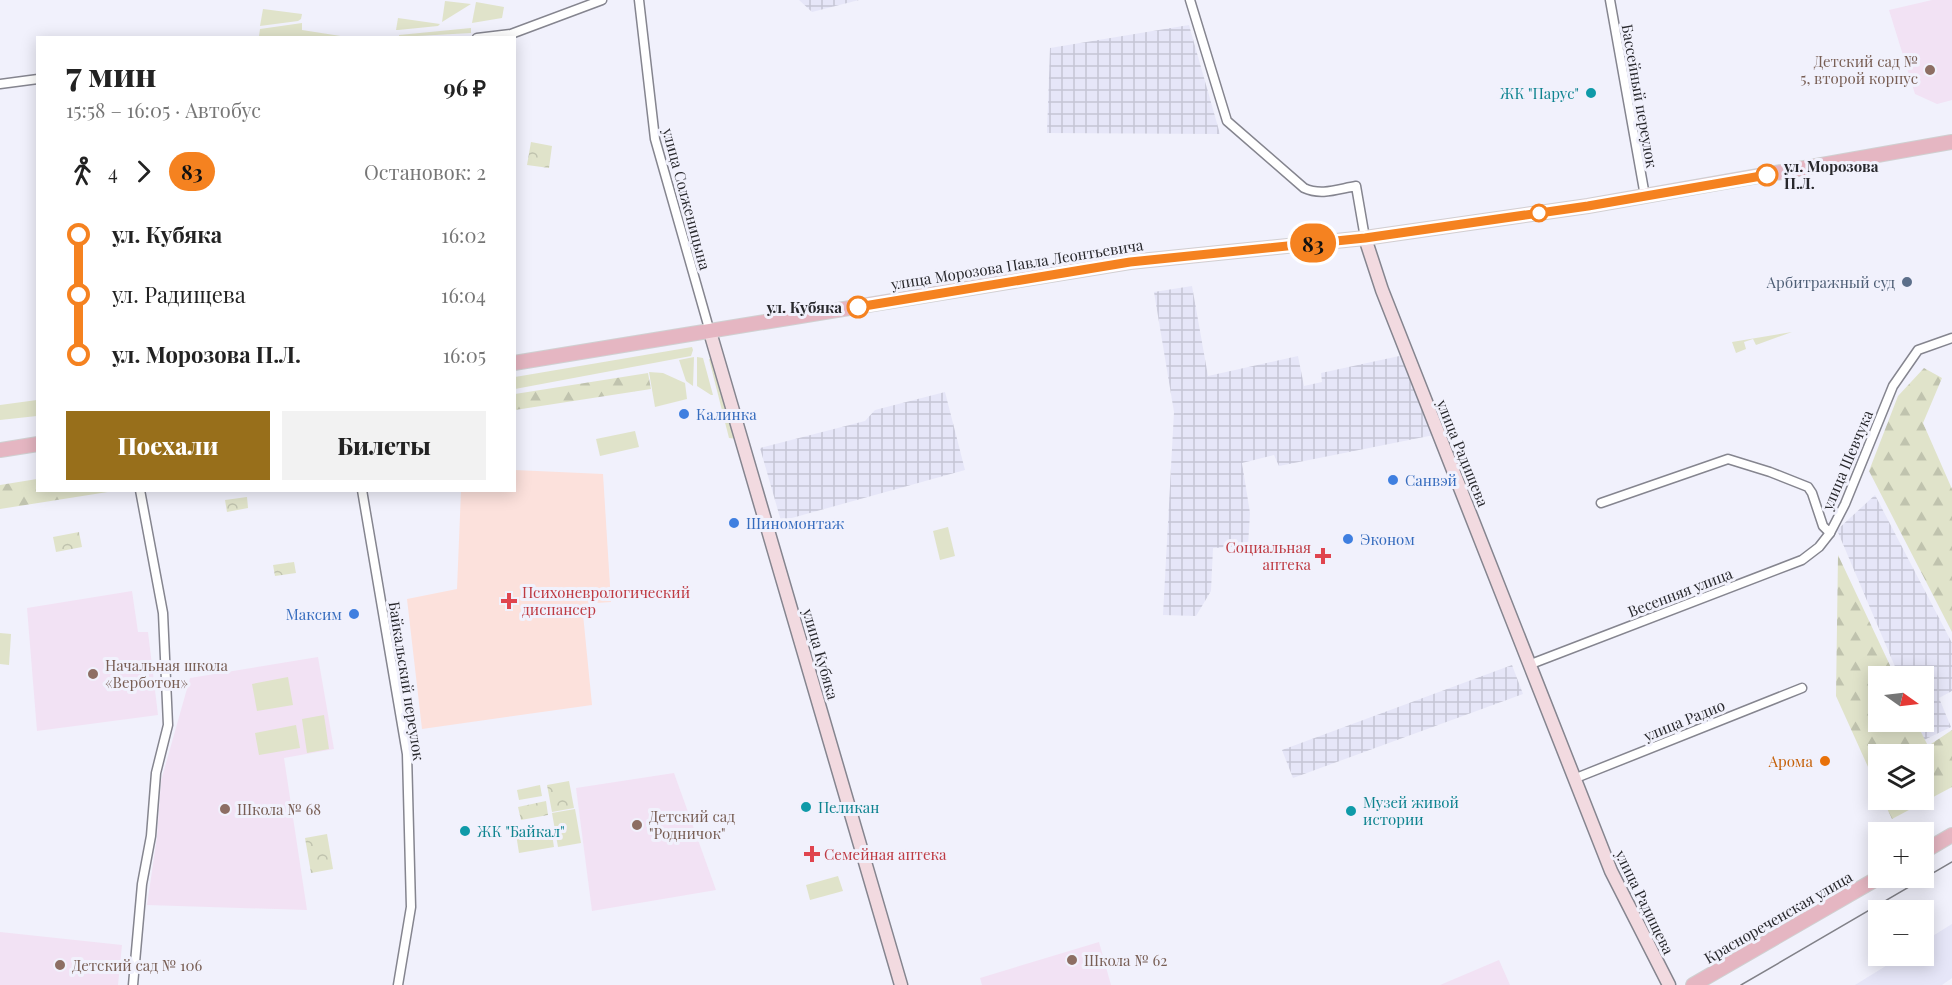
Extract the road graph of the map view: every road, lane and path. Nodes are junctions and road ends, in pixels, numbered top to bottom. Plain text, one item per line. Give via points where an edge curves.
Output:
1 (602, 0) edge
2 (639, 0) edge
3 (1190, 0) edge
4 (1610, 0) edge
5 (494, 36) edge
6 (36, 79) edge
7 (0, 84) edge
8 (1952, 142) edge
9 (1645, 196) junction
10 (1365, 238) junction
11 (710, 332) junction
12 (1952, 338) edge
13 (530, 360) junction
14 (516, 363) edge
15 (516, 370) edge
16 (36, 444) edge
17 (0, 450) edge
18 (140, 492) edge
19 (362, 492) edge
20 (1601, 503) dead end
21 (1830, 533) junction
22 (1531, 664) junction
23 (1802, 688) dead end
24 (1576, 778) junction
25 (1952, 835) edge
26 (1934, 846) edge
27 (1868, 884) edge
28 (133, 985) edge
29 (398, 985) edge
30 (901, 985) edge
31 (1669, 985) edge
32 (1694, 985) edge

1 - 5 street via 511,34
2 - 11 street, улица Солженицына via 655,139
3 - 10 street, улица Радищева via 1227,121 1304,188 1325,192 1356,186
4 - 9 street, Бассейный переулок
6 - 7 street
8 - 9 main road, улица Морозова Павла Леонтьевича
9 - 10 main road, улица Морозова Павла Леонтьевича
10 - 11 main road, улица Морозова Павла Леонтьевича via 1130,262
10 - 22 street, улица Радищева via 1382,290
11 - 13 main road, улица Морозова Павла Леонтьевича
11 - 30 street, улица Кубяка
12 - 21 street, улица Шевчука via 1918,350 1893,386
13 - 14 main road, улица Морозова Павла Леонтьевича
13 - 15 street
16 - 17 main road
18 - 28 street via 164,613 168,725 156,773
19 - 29 street, Байкальский переулок via 406,754 411,907
20 - 21 street, улица Шевчука via 1728,459 1808,487 1823,526
21 - 22 street, Весенняя улица via 1802,560
22 - 24 street, улица Радищева
23 - 24 street, улица Радио
24 - 31 street, улица Радищева via 1611,871
25 - 26 main road
27 - 32 main road, Краснореченская улица

